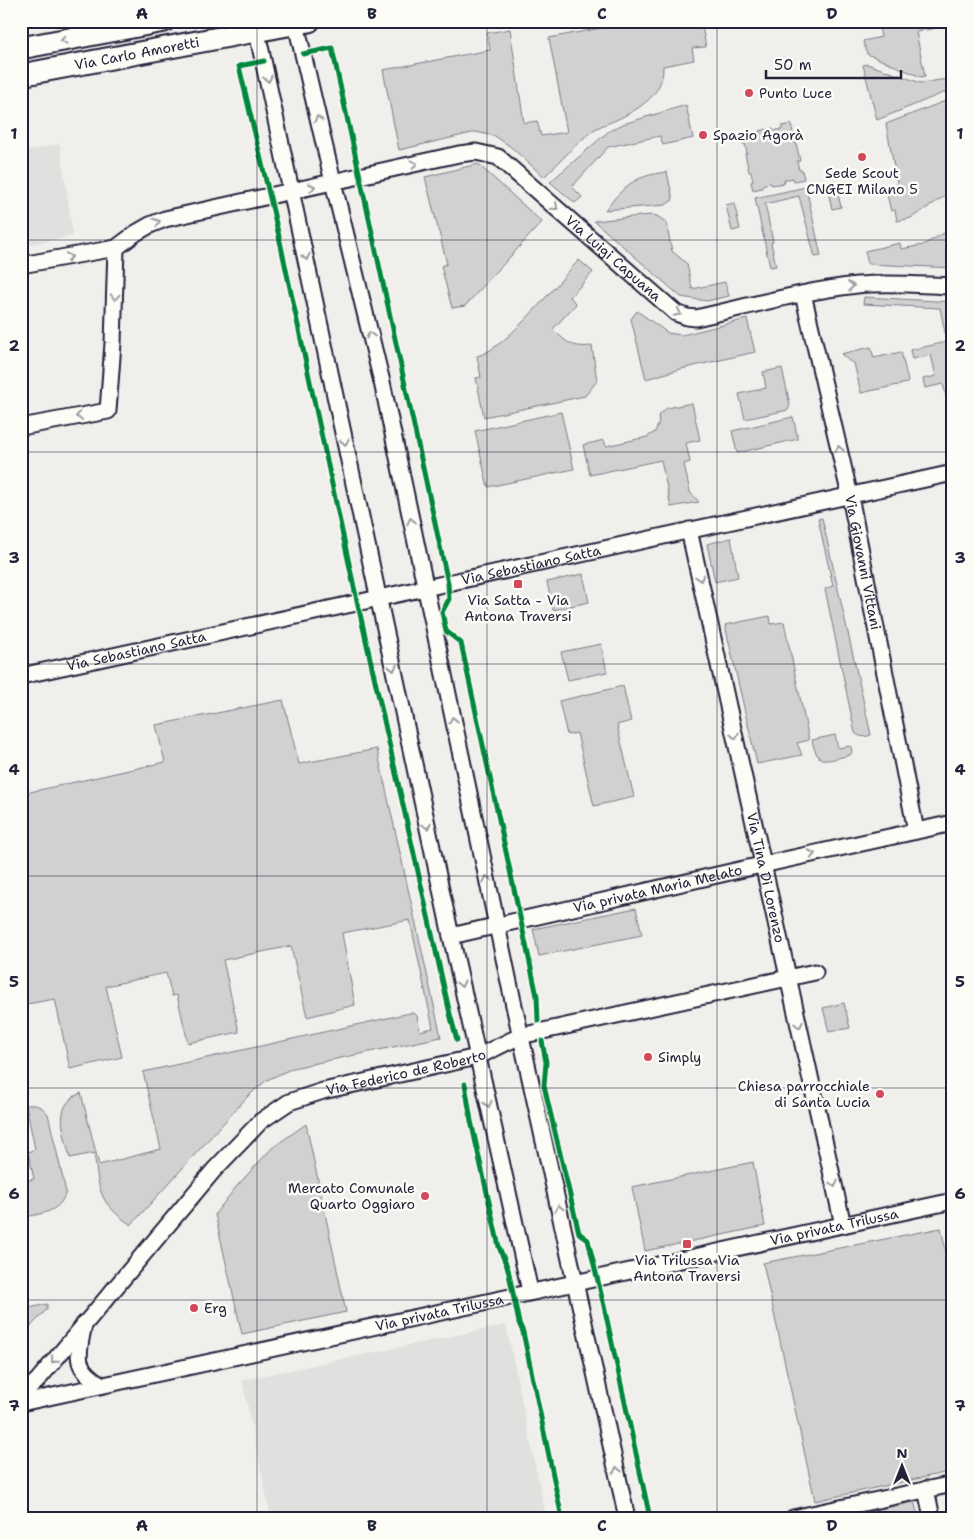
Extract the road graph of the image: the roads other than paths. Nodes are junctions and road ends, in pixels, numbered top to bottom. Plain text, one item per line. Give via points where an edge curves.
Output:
1 (164, 21) edge
2 (300, 22) edge
3 (260, 27) edge
4 (21, 48) edge
5 (21, 75) edge
6 (333, 182) junction
7 (292, 191) junction
8 (116, 248) junction
9 (21, 265) edge
10 (953, 286) edge
11 (803, 294) junction
12 (21, 427) edge
13 (953, 473) edge
14 (850, 496) junction
15 (689, 530) junction
16 (425, 588) junction
17 (378, 599) junction
18 (21, 676) edge
19 (953, 823) edge
20 (916, 831) junction
21 (764, 864) junction
22 (497, 926) junction
23 (451, 936) junction
24 (815, 972) dead end
25 (788, 978) junction
26 (520, 1036) junction
27 (478, 1057) junction
28 (953, 1201) edge
29 (844, 1225) junction
30 (576, 1282) junction
31 (530, 1292) junction
32 (84, 1323) junction
33 (102, 1385) junction
34 (21, 1395) edge
35 (21, 1403) edge
36 (953, 1484) edge
37 (926, 1490) junction
38 (627, 1518) edge
39 (793, 1518) edge
40 (932, 1518) edge

1 -> 4 street, Via Carlo Amoretti
2 - 3 street, Via Carlo Amoretti
6 -> 2 street
3 - 5 street, Via Carlo Amoretti
3 -> 7 street
7 -> 6 street, Via Luigi Capuana
6 -> 11 street, Via Luigi Capuana via 459,154 486,153 498,157 676,313 696,318
16 -> 6 street via 382,382
8 -> 7 street, Via Luigi Capuana via 136,232 165,219
7 -> 17 street
9 -> 8 street
8 -> 12 street via 108,411
11 -> 10 street, Via Luigi Capuana via 876,284
14 -> 11 street, Via Giovanni Vittani
13 - 14 street, Via Sebastiano Satta
14 - 15 street, Via Sebastiano Satta
14 - 20 street, Via Giovanni Vittani
15 - 16 street, Via Sebastiano Satta
15 -> 21 street, Via Tina Di Lorenzo
16 - 17 street, Via Sebastiano Satta
22 -> 16 street
17 - 18 street, Via Sebastiano Satta
17 -> 23 street
19 - 20 street, Via privata Maria Melato
21 -> 20 street, Via privata Maria Melato
21 - 22 street, Via privata Maria Melato
21 - 25 street, Via Tina Di Lorenzo
22 - 23 street, Via privata Maria Melato
22 - 26 street
23 -> 27 street
24 - 25 street, Via Federico de Roberto
25 - 26 street, Via Federico de Roberto
25 -> 29 street, Via Tina Di Lorenzo
26 - 27 street, Via Federico de Roberto
30 -> 26 street
27 -> 31 street
27 - 32 street, Via Federico de Roberto via 323,1091 289,1102 261,1121 214,1170
28 - 29 street, Via privata Trilussa
29 - 30 street, Via privata Trilussa
30 - 31 street, Via privata Trilussa
38 -> 30 street
31 - 33 street, Via privata Trilussa
32 - 33 street via 80,1364 88,1376
32 -> 34 street, Via Federico de Roberto via 37,1381
33 - 35 street
36 - 37 street
37 - 39 street
37 - 40 street

